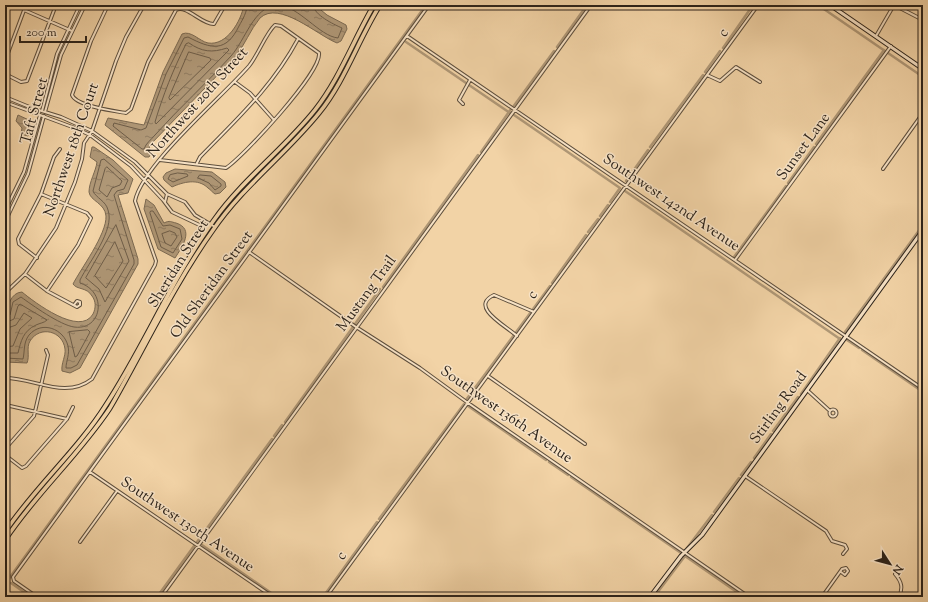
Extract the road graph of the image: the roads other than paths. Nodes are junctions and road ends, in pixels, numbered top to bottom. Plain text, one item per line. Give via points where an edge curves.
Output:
1 (26, 5) edge
2 (56, 5) edge
3 (80, 5) edge
4 (85, 5) edge
5 (108, 5) edge
6 (144, 5) edge
7 (225, 5) edge
8 (374, 5) edge
9 (380, 5) edge
10 (429, 5) edge
11 (591, 5) edge
12 (758, 5) edge
13 (830, 5) edge
14 (894, 5) edge
15 (24, 10) junction
16 (923, 20) edge
17 (50, 21) junction
18 (68, 29) junction
19 (72, 31) junction
20 (407, 36) junction
21 (876, 36) junction
22 (298, 39) junction
23 (891, 46) junction
24 (5, 61) edge
25 (923, 69) edge
26 (5, 74) edge
27 (707, 75) junction
28 (470, 79) junction
29 (234, 82) junction
30 (760, 82) dead end
31 (5, 97) edge
32 (255, 99) junction
33 (5, 102) edge
34 (463, 104) dead end
35 (100, 108) junction
36 (515, 110) junction
37 (42, 111) junction
38 (45, 112) junction
39 (923, 113) edge
40 (40, 115) junction
41 (44, 116) junction
42 (274, 120) junction
43 (92, 131) junction
44 (90, 135) junction
45 (60, 149) dead end
46 (30, 153) junction
47 (34, 154) junction
48 (160, 160) junction
49 (197, 163) junction
50 (883, 169) dead end
51 (148, 176) junction
52 (145, 180) junction
53 (19, 184) junction
54 (23, 186) junction
55 (626, 186) junction
56 (42, 194) junction
57 (167, 194) junction
58 (164, 203) junction
59 (67, 205) junction
60 (5, 211) edge
61 (194, 213) junction
62 (188, 218) junction
63 (5, 222) edge
64 (213, 226) junction
65 (210, 230) junction
66 (923, 230) edge
67 (249, 252) junction
68 (37, 258) junction
69 (735, 260) junction
70 (25, 274) junction
71 (47, 291) junction
72 (5, 293) edge
73 (74, 305) dead end
74 (534, 312) junction
75 (356, 327) junction
76 (515, 334) junction
77 (846, 336) junction
78 (46, 350) dead end
79 (488, 376) junction
80 (5, 378) edge
81 (42, 384) junction
82 (923, 389) edge
83 (806, 390) junction
84 (468, 403) junction
85 (6, 407) edge
86 (73, 407) dead end
87 (830, 410) dead end
88 (36, 411) junction
89 (67, 419) junction
90 (585, 444) dead end
91 (5, 449) edge
92 (5, 454) edge
93 (90, 472) junction
94 (744, 476) junction
95 (117, 491) junction
96 (5, 532) edge
97 (5, 540) edge
98 (80, 542) dead end
99 (198, 546) junction
100 (685, 553) junction
101 (843, 554) dead end
102 (841, 572) dead end
103 (895, 574) dead end
104 (37, 597) edge
105 (161, 597) edge
106 (273, 597) edge
107 (326, 597) edge
108 (650, 597) edge
109 (749, 597) edge
110 (822, 597) edge
111 (899, 597) edge

1 - 15 street
2 - 17 street
3 - 18 street, Taft Street
4 - 19 street, Taft Street
5 - 35 street via 83,62 73,98
6 - 35 street, Northwest 18th Court via 126,37
7 - 35 street via 214,24 210,25 178,8 148,62 129,112
8 - 64 main road, Sheridan Street via 321,103 237,192
9 - 64 main road, Sheridan Street via 324,106
10 - 20 street, Old Sheridan Street
11 - 36 street, Mustang Trail
12 - 27 street, c
13 - 21 street
14 - 16 street
14 - 21 street
15 - 17 street
15 - 24 street
17 - 18 street
17 - 26 street via 27,81 21,82
18 - 19 street
18 - 37 street, Taft Street via 57,54
19 - 38 street, Taft Street
20 - 28 street, Southwest 142nd Avenue
20 - 67 street, Old Sheridan Street
21 - 23 street
22 - 29 street, Northwest 20th Street via 281,26 275,25 250,65
22 - 32 street via 276,75
22 - 42 street via 319,53 318,60 291,102
23 - 25 street
23 - 69 street, Sunset Lane
27 - 30 street via 720,80 736,67
27 - 55 street, c
28 - 34 street via 459,100
28 - 36 street, Southwest 142nd Avenue
29 - 32 street
29 - 48 street, Northwest 20th Street
31 - 37 street
32 - 42 street
32 - 49 street
33 - 40 street
35 - 43 street, Northwest 18th Court
36 - 55 street, Southwest 142nd Avenue
36 - 75 street, Mustang Trail
37 - 38 street
37 - 40 street, Taft Street
38 - 41 street, Taft Street
38 - 43 street
39 - 50 street
40 - 41 street
40 - 46 street, Taft Street
41 - 44 street
41 - 47 street, Taft Street
42 - 49 street via 226,168
43 - 44 street, Northwest 18th Court
43 - 51 street via 135,162
44 - 52 street via 124,159
44 - 59 street, Northwest 18th Court via 84,143 82,158
45 - 56 street via 54,158
46 - 47 street
46 - 53 street, Taft Street
47 - 54 street, Taft Street
48 - 49 street
48 - 51 street, Northwest 20th Street
51 - 52 street, Northwest 20th Street
51 - 57 street
52 - 58 street
52 - 81 street, Northwest 20th Street via 137,192 135,201 156,261 155,266 97,372 86,383 76,388 66,389
53 - 54 street
53 - 60 street, Taft Street
54 - 63 street, Taft Street
55 - 69 street, Southwest 142nd Avenue
55 - 74 street, c
56 - 59 street
56 - 68 street via 18,242
57 - 58 street
57 - 61 street via 185,202
58 - 62 street via 172,212
59 - 68 street, Northwest 18th Court
59 - 71 street via 89,214 91,218 78,245
61 - 62 street
61 - 64 street
62 - 65 street
64 - 65 main road, Sheridan Street
65 - 96 main road, Sheridan Street via 180,272 107,405
65 - 97 main road, Sheridan Street via 106,414 86,442 32,503
66 - 77 street, Stirling Road
67 - 75 street, Southwest 136th Avenue
67 - 93 street, Old Sheridan Street
68 - 70 street, Northwest 18th Court
69 - 77 street, Southwest 142nd Avenue
70 - 71 street
70 - 72 street, Northwest 18th Court
71 - 73 street
74 - 76 street, c
74 - 76 street via 501,297 489,297 485,308
75 - 84 street, Southwest 136th Avenue via 420,368
75 - 99 street, Mustang Trail
76 - 79 street, c
77 - 82 street, Southwest 142nd Avenue
77 - 83 street, Stirling Road
78 - 81 street via 48,355
79 - 84 street, c
79 - 90 street
80 - 81 street
81 - 88 street
83 - 87 street
83 - 94 street, Stirling Road
84 - 100 street, Southwest 136th Avenue
84 - 107 street, c
85 - 88 street
86 - 89 street
88 - 89 street
88 - 91 street
89 - 92 street via 26,466 22,468
93 - 95 street, Southwest 130th Avenue
93 - 104 street, Old Sheridan Street via 13,580
94 - 100 street, Stirling Road
94 - 101 street via 826,532 832,541 845,545 847,549
95 - 98 street
95 - 99 street, Southwest 130th Avenue
99 - 105 street, Mustang Trail
99 - 106 street, Southwest 130th Avenue
100 - 108 street, Stirling Road
100 - 109 street, Southwest 136th Avenue
102 - 110 street
103 - 111 street via 901,583

